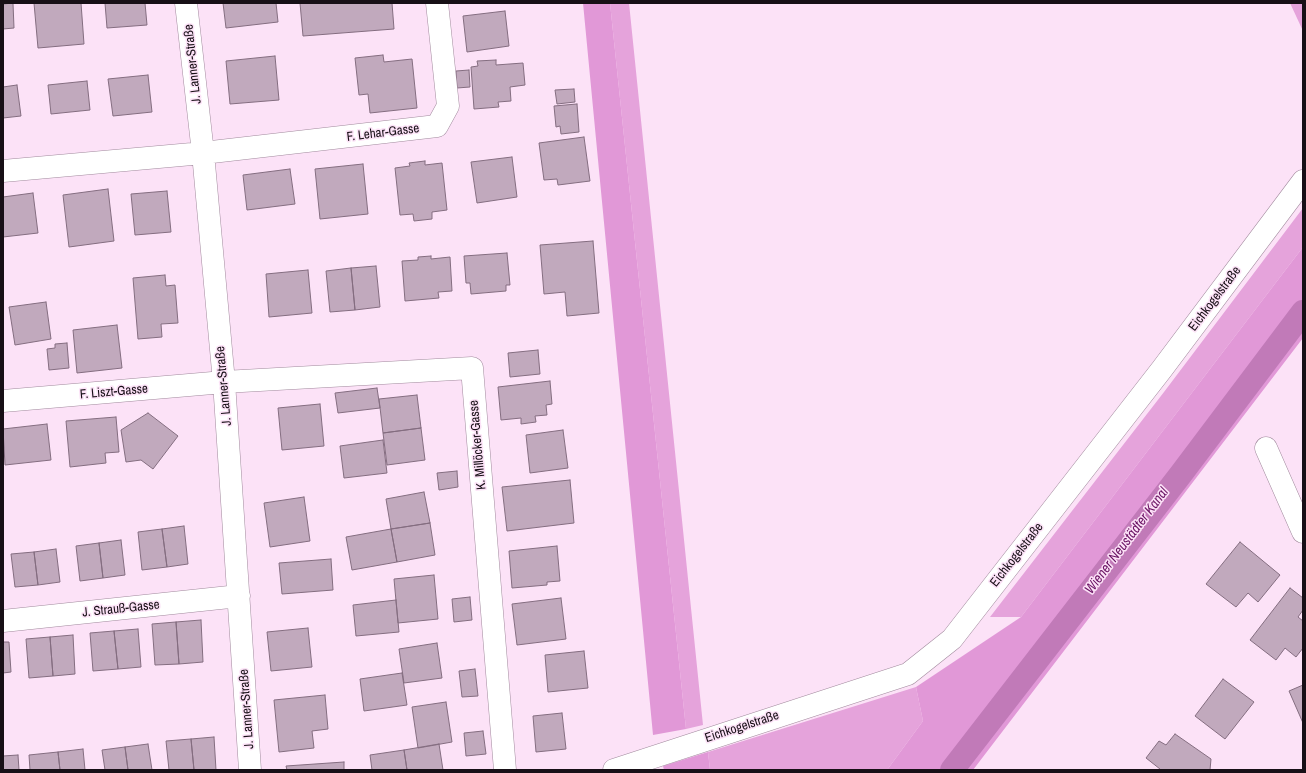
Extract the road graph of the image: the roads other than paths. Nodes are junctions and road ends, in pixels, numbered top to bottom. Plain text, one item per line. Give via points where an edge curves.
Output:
1 (186, 3) edge
2 (437, 3) edge
3 (203, 153) junction
4 (3, 171) edge
5 (1303, 181) edge
6 (224, 382) junction
7 (3, 401) edge
8 (1266, 448) dead end
9 (1303, 532) edge
10 (239, 596) junction
11 (3, 621) edge
12 (250, 770) edge
13 (505, 770) edge
14 (614, 770) edge

1 - 3 street, J. Lanner-Straße
2 - 3 street, F. Lehar-Gasse via 448,106 437,126
3 - 4 street
3 - 6 street, J. Lanner-Straße
5 - 14 street, Eichkogelstraße via 1162,369 952,639 908,674
6 - 7 street, F. Liszt-Gasse
6 - 10 street, J. Lanner-Straße
6 - 13 street, K. Millöcker-Gasse via 472,368
8 - 9 street
10 - 11 street, J. Strauß-Gasse
10 - 12 street, J. Lanner-Straße

